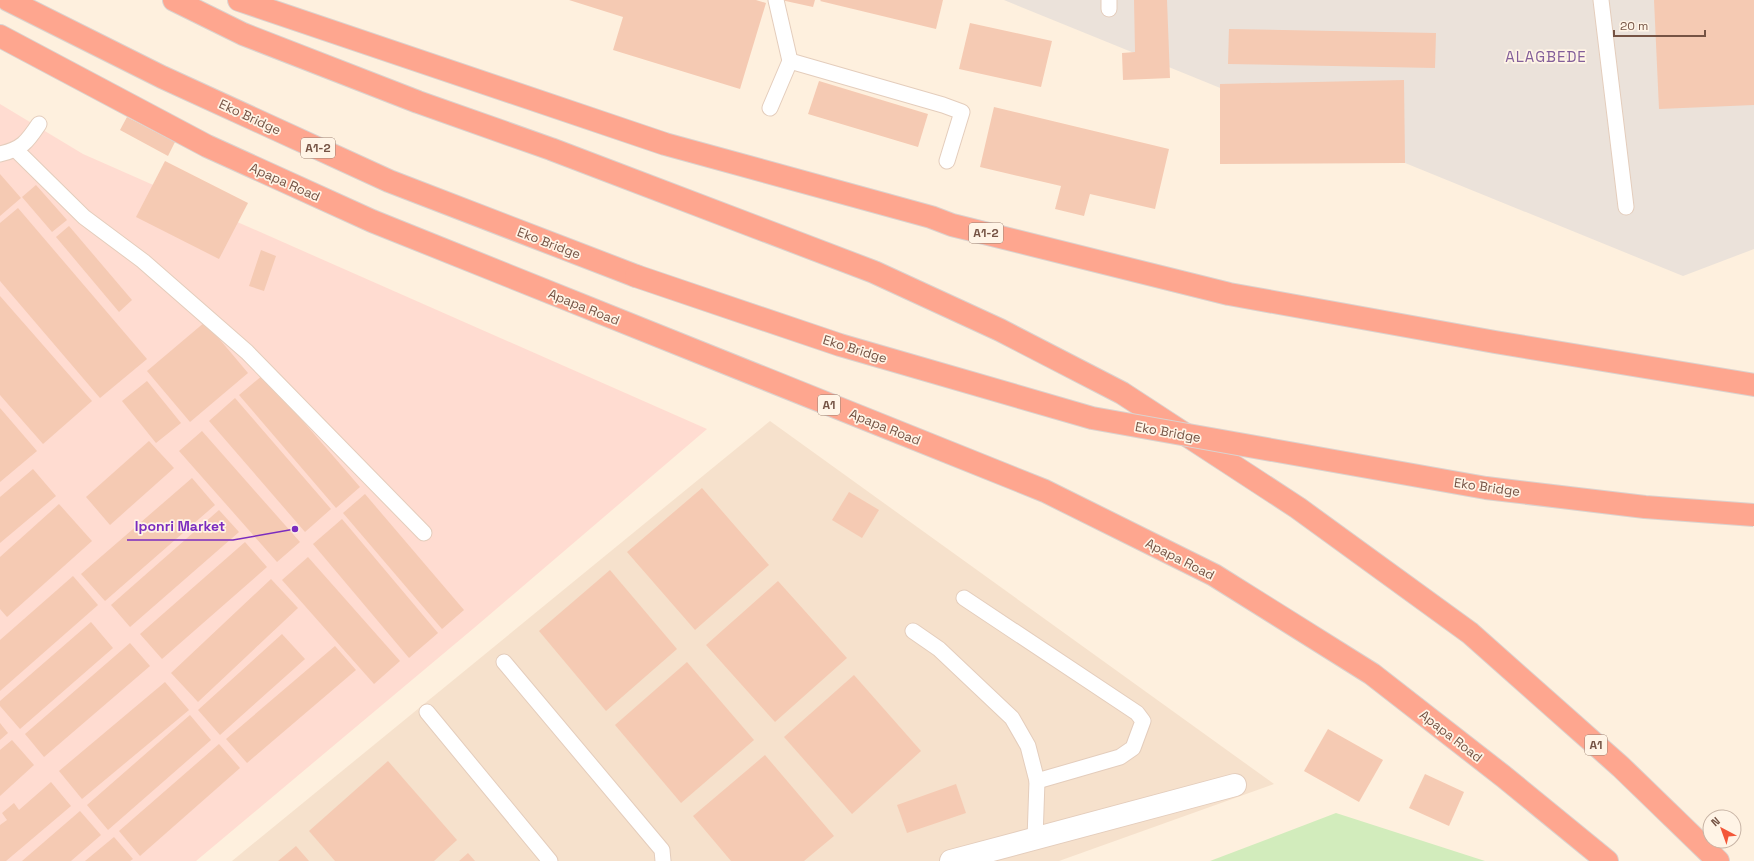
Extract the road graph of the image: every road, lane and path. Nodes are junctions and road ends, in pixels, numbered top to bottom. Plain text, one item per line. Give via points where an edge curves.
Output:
1 (8, 0) edge
2 (174, 0) edge
3 (239, 0) edge
4 (776, 0) edge
5 (1601, 0) edge
6 (0, 36) edge
7 (790, 60) junction
8 (770, 108) dead end
9 (39, 124) dead end
10 (16, 150) junction
11 (0, 154) edge
12 (947, 161) dead end
13 (1626, 207) dead end
14 (1754, 385) edge
15 (1754, 515) edge
16 (424, 533) dead end
17 (964, 598) dead end
18 (913, 631) dead end
19 (504, 662) dead end
20 (427, 712) dead end
21 (1037, 781) junction
22 (1235, 785) dead end
23 (1035, 839) junction
24 (550, 861) edge
25 (663, 861) edge
26 (951, 861) edge
27 (1607, 861) edge
28 (1718, 861) edge

1 - 15 highway, Eko Bridge / A1-2, bridge via 162,77 389,181 636,276 840,345 1092,418 1486,488 1645,507
2 - 28 highway, A1, bridge via 243,34 874,272 1000,330 1122,393 1298,508 1470,633 1621,767
3 - 14 highway, A1-2 via 665,144 952,225 1229,294
4 - 7 lane
5 - 13 lane
6 - 27 highway, Apapa Road / A1 via 207,146 372,221 1045,490 1214,575 1372,674
7 - 8 lane
7 - 12 lane via 962,112
9 - 10 lane via 28,141
10 - 11 lane
10 - 16 lane via 84,217 143,261 247,352
17 - 21 lane via 1137,713 1143,721 1133,748 1120,757
18 - 21 lane via 939,649 1012,718 1028,746
19 - 25 lane via 662,850
20 - 24 lane
21 - 23 lane
22 - 23 street
23 - 26 street

